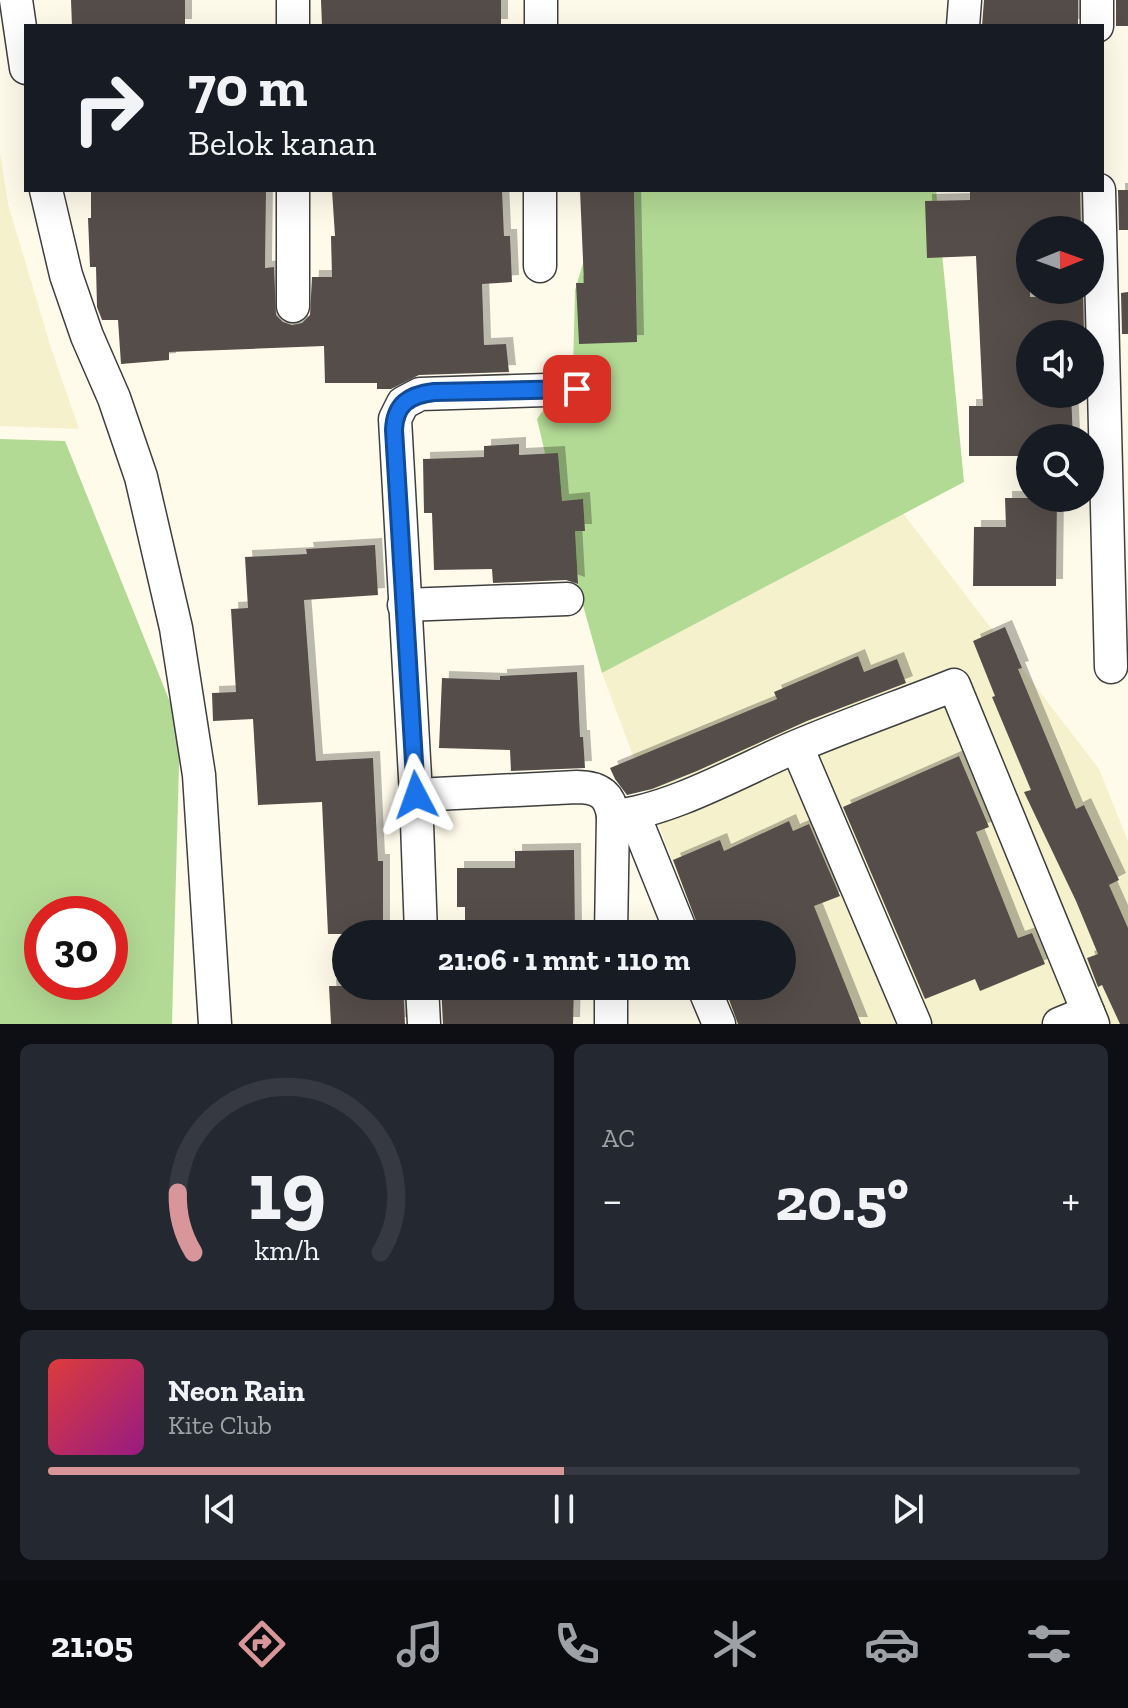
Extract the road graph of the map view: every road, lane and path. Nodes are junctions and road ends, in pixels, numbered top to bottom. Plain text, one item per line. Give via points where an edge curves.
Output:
1 (16, 0) edge
2 (293, 0) edge
3 (541, 0) edge
4 (965, 0) edge
5 (1097, 0) edge
6 (293, 24) edge
7 (541, 24) edge
8 (963, 24) edge
9 (1097, 24) edge
10 (24, 54) edge
11 (46, 192) edge
12 (293, 192) edge
13 (540, 192) edge
14 (1099, 192) edge
15 (540, 266) dead end
16 (293, 306) dead end
17 (577, 389) dead end
18 (567, 599) dead end
19 (404, 605) junction
20 (1111, 667) dead end
21 (797, 747) junction
22 (416, 795) junction
23 (623, 816) junction
24 (420, 920) edge
25 (612, 920) edge
26 (675, 920) edge
27 (423, 1000) edge
28 (611, 1000) edge
29 (709, 1000) edge
30 (1080, 1020) edge
31 (215, 1024) edge
32 (424, 1024) edge
33 (611, 1024) edge
34 (719, 1024) edge
35 (915, 1024) edge

1 - 10 street
2 - 6 street
3 - 7 street
4 - 8 street
5 - 9 street
11 - 31 street via 66,275 141,477 176,628 199,775
12 - 16 street
13 - 15 street
14 - 20 street
17 - 19 street via 434,392 403,403 394,430
18 - 19 street
19 - 22 street
21 - 23 street
21 - 30 street via 954,685
21 - 35 street
22 - 23 street via 591,787
22 - 24 street
23 - 25 street
23 - 26 street
27 - 32 street
28 - 33 street
29 - 34 street

